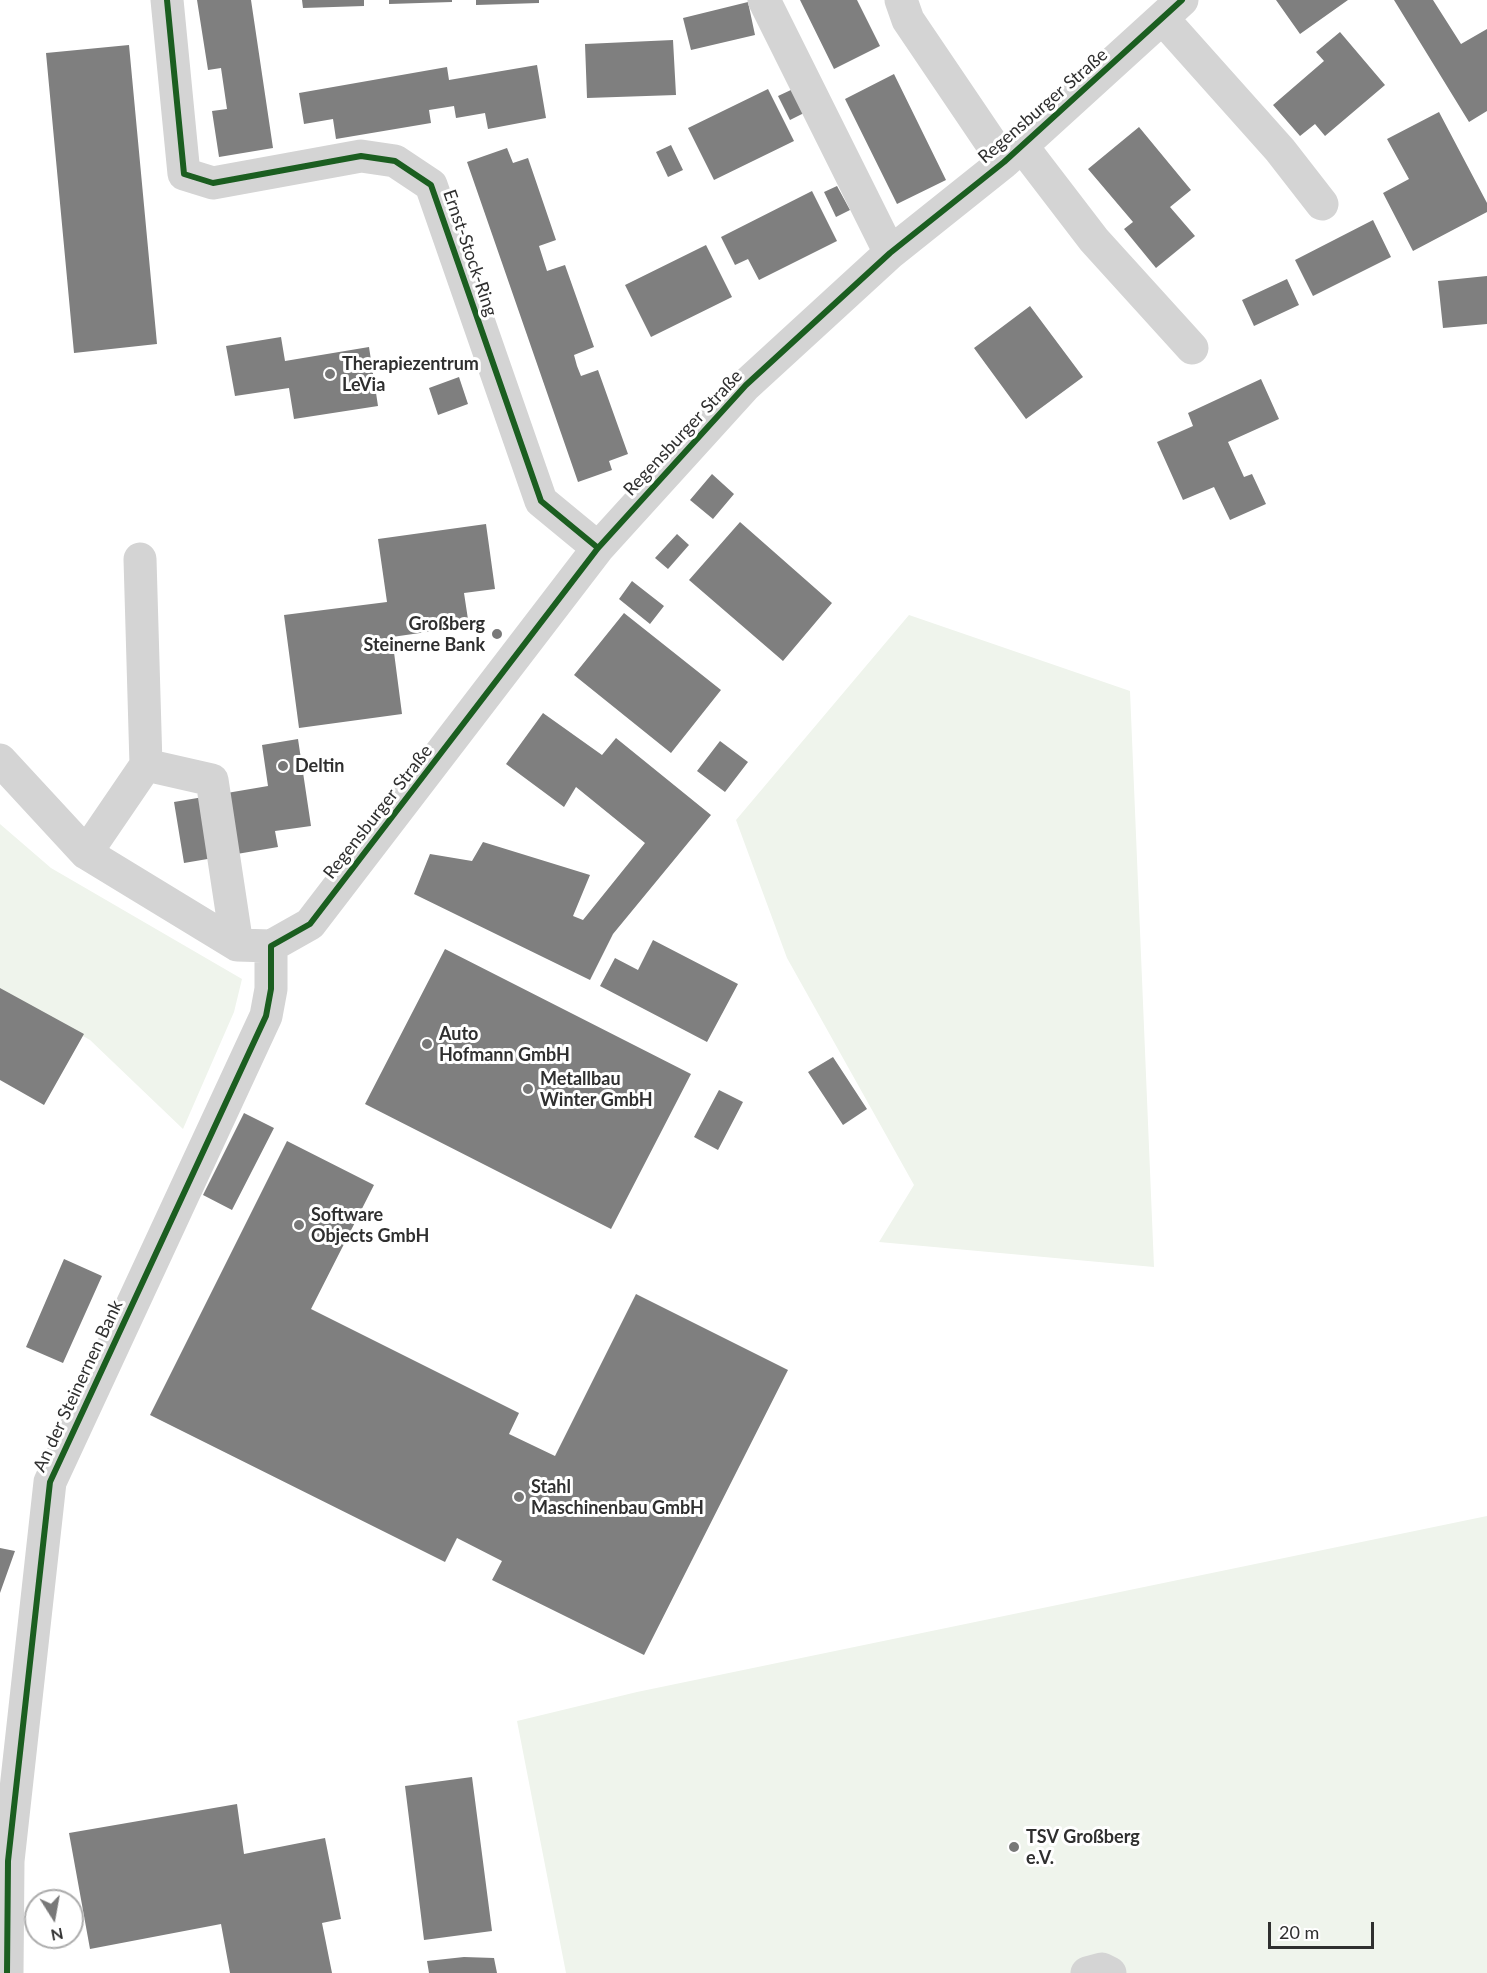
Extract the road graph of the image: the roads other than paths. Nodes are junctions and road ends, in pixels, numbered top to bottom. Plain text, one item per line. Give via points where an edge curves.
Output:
1 (167, 0) edge
2 (764, 0) edge
3 (901, 0) edge
4 (1173, 10) edge
5 (1013, 154) junction
6 (1322, 204) dead end
7 (890, 254) junction
8 (1192, 348) dead end
9 (598, 548) junction
10 (140, 559) dead end
11 (0, 760) edge
12 (146, 765) junction
13 (86, 853) junction
14 (237, 945) junction
15 (271, 946) junction
16 (7, 1973) edge
17 (1087, 1973) edge
18 (1110, 1973) edge

1 - 9 street, Ernst-Stock-Ring via 184,174 213,183 361,156 395,160 431,184 542,501
2 - 7 street
3 - 5 street via 908,20
4 - 5 street, Regensburger Straße
4 - 6 street
5 - 7 street, Regensburger Straße
5 - 8 street
7 - 9 street, Regensburger Straße via 746,385
9 - 15 street, Regensburger Straße via 310,924
10 - 12 street
11 - 13 street
12 - 13 street
12 - 14 street via 212,780
13 - 14 street
14 - 15 street
15 - 16 street, An der Steinernen Bank via 271,989 266,1016 50,1482 8,1861
17 - 18 street via 1102,1969

